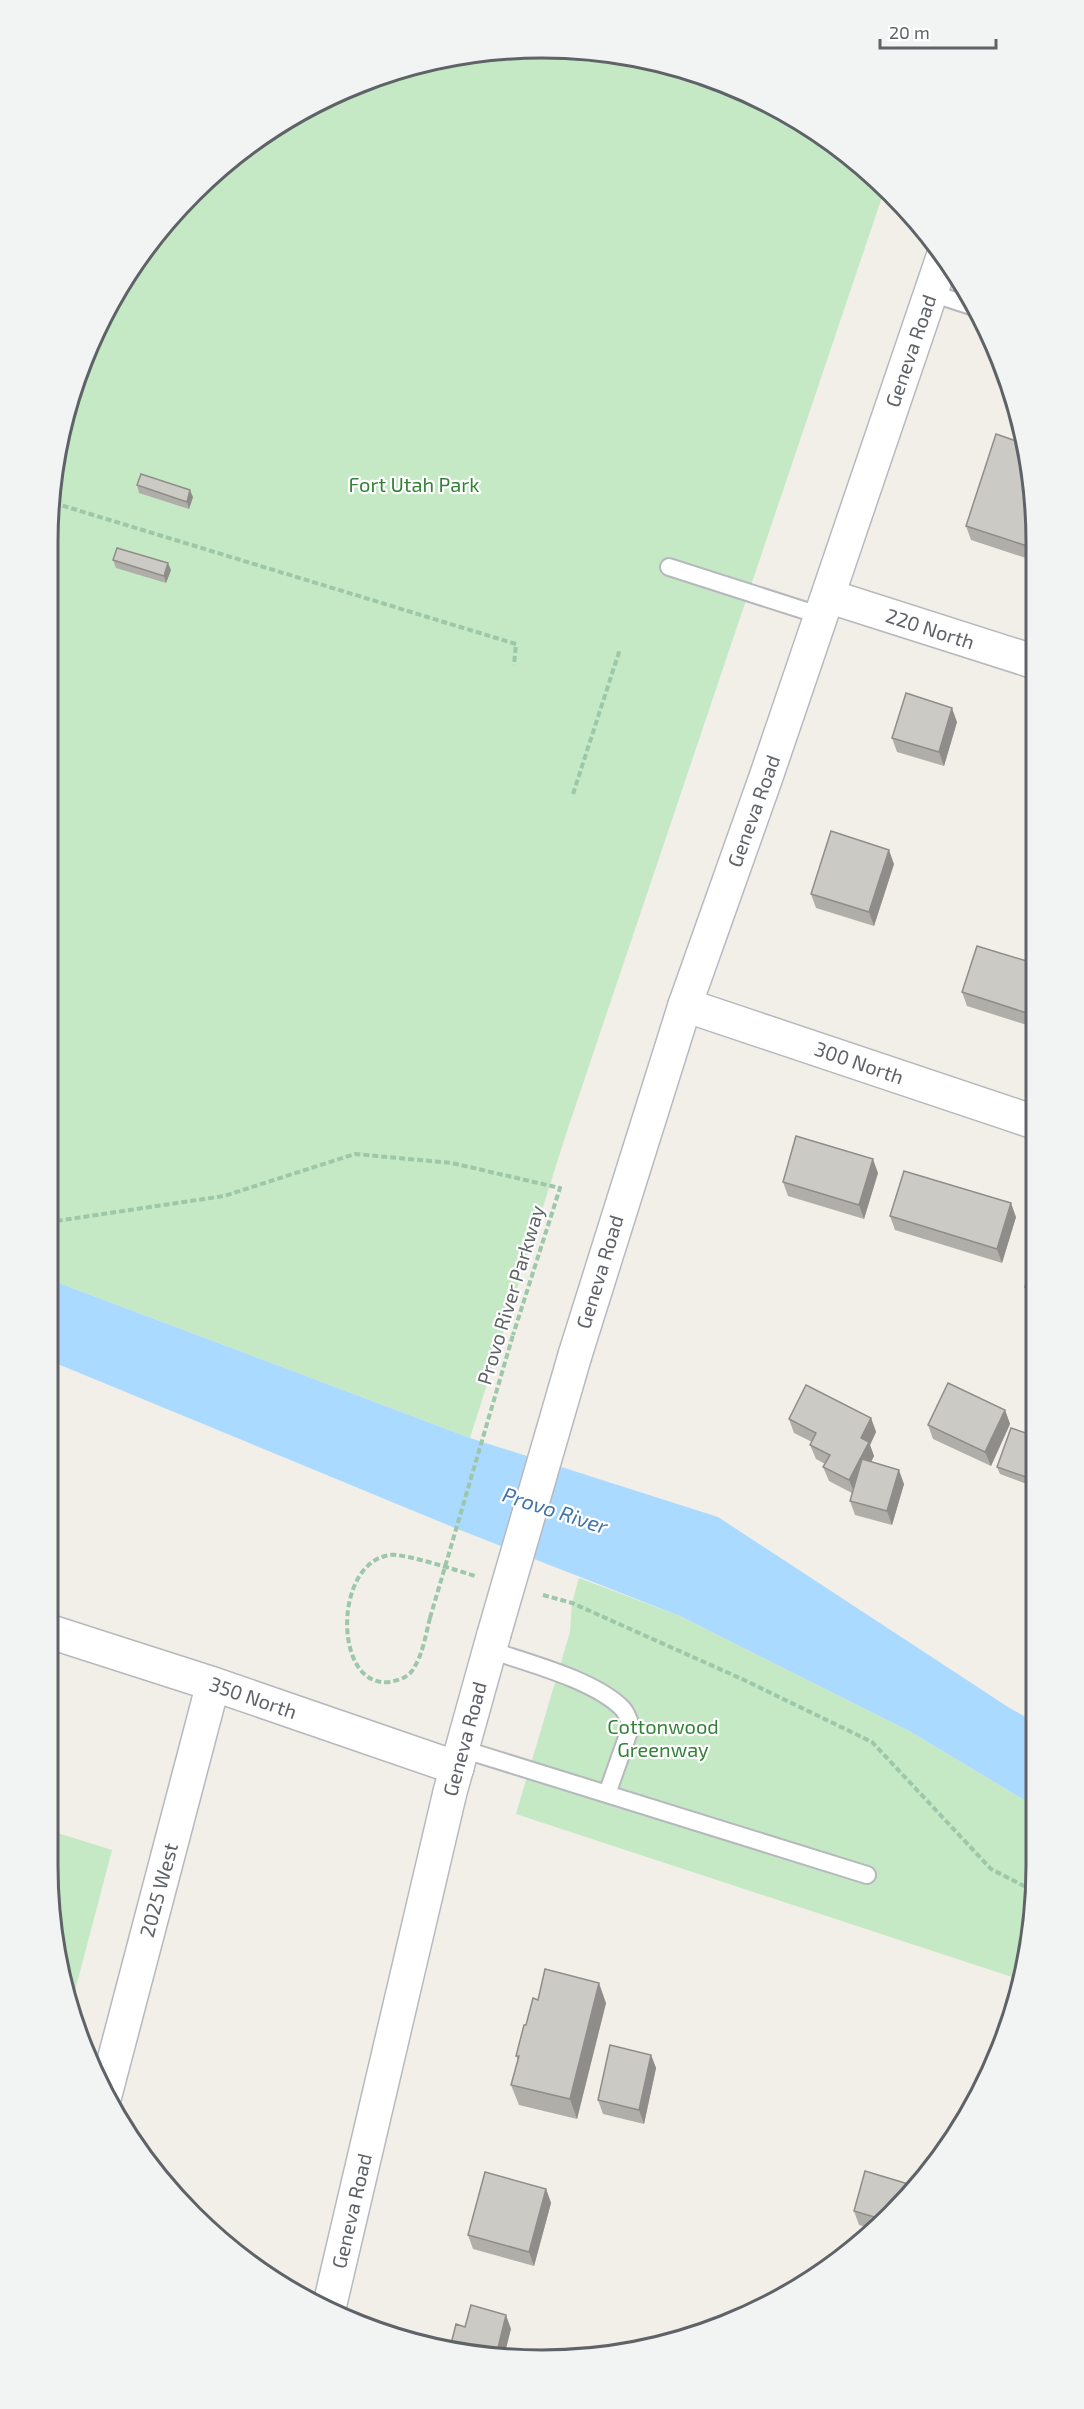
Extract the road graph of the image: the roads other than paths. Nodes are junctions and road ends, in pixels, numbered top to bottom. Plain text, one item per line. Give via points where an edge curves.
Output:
1 (940, 267) edge
2 (931, 293) junction
3 (963, 303) edge
4 (669, 567) dead end
5 (825, 606) junction
6 (1026, 659) edge
7 (685, 1005) junction
8 (1026, 1119) edge
9 (58, 1634) edge
10 (492, 1642) junction
11 (213, 1684) junction
12 (460, 1759) junction
13 (607, 1794) junction
14 (867, 1875) dead end
15 (108, 2082) edge
16 (330, 2302) edge

1 - 2 main road, Geneva Road
2 - 3 lane
2 - 5 main road, Geneva Road
4 - 5 lane
5 - 6 main road, 220 North via 907,623
5 - 7 main road, Geneva Road
7 - 8 main road, 300 North
7 - 10 main road, Geneva Road, bridge via 575,1355
9 - 11 main road, 350 North
10 - 12 main road, Geneva Road
10 - 13 lane via 610,1699 624,1710 631,1726
11 - 12 main road, 350 North
11 - 15 main road, 2025 West
12 - 13 lane
12 - 16 main road, Geneva Road
13 - 14 lane

